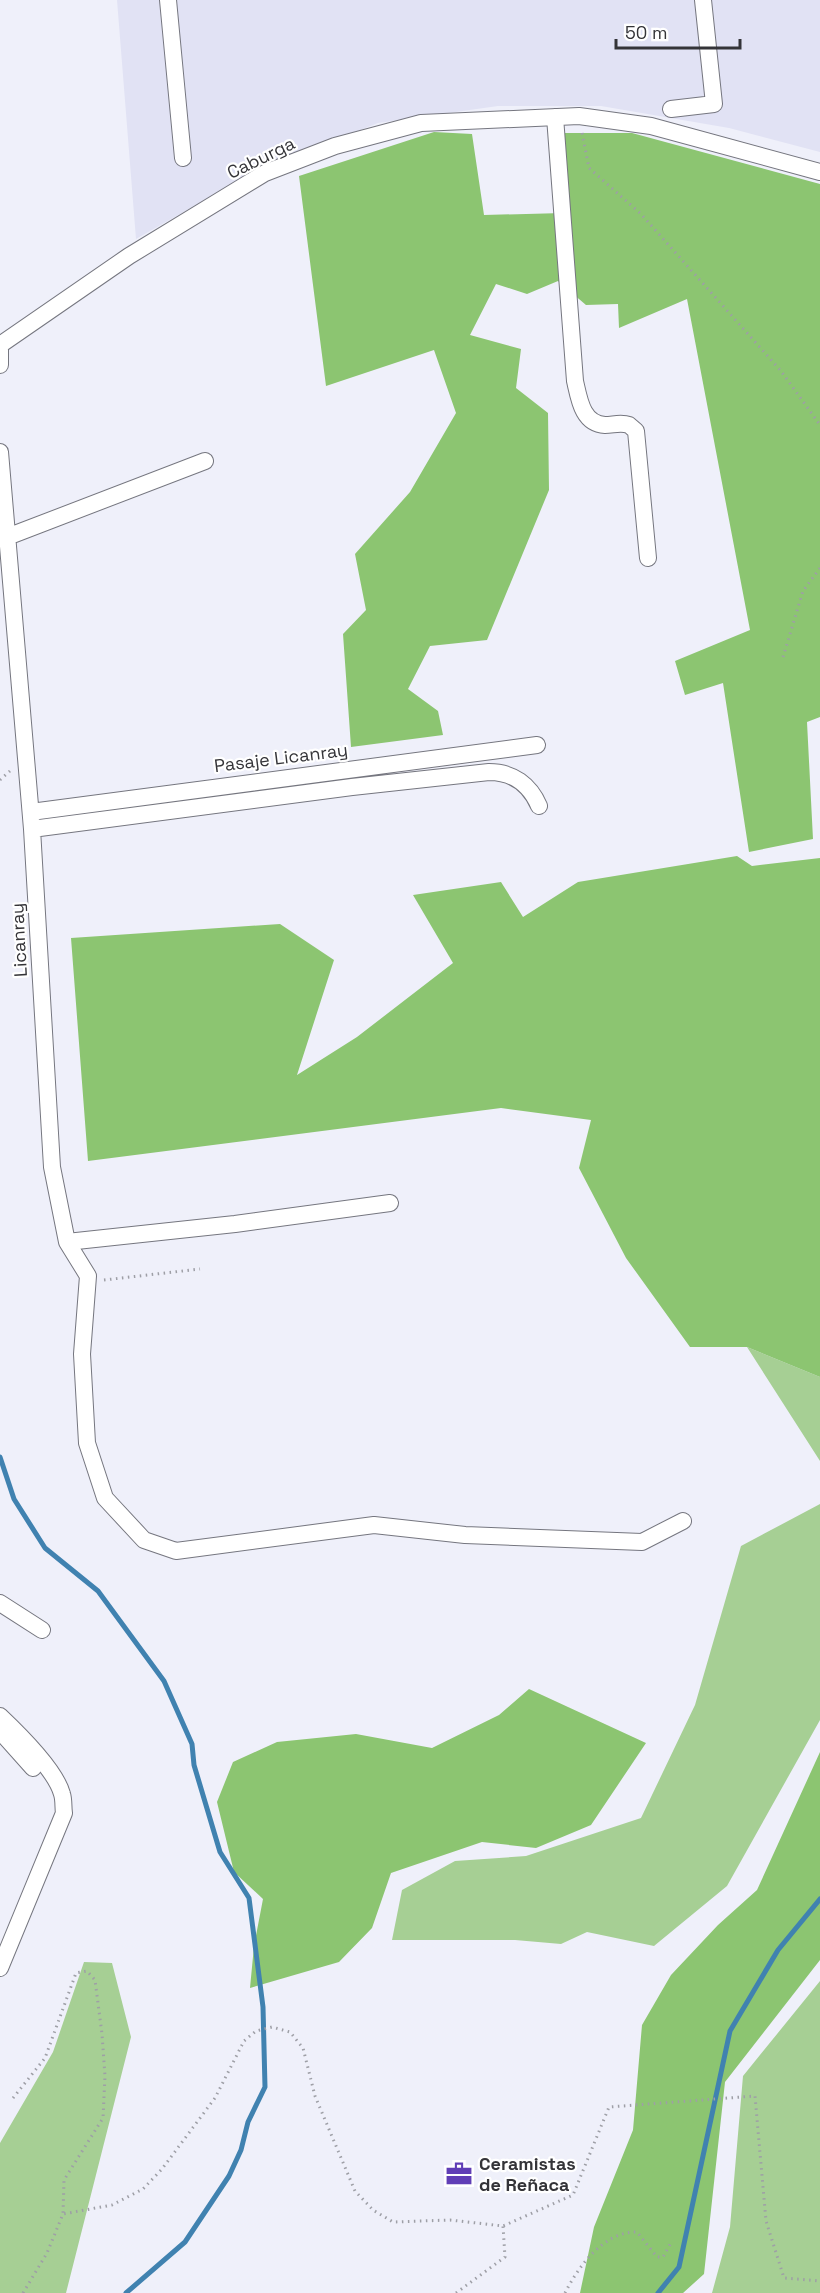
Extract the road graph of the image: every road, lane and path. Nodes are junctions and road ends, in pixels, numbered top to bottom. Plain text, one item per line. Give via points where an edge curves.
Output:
1 (168, 0) edge
2 (704, 0) edge
3 (670, 108) dead end
4 (579, 116) junction
5 (555, 117) junction
6 (183, 158) dead end
7 (820, 172) edge
8 (0, 347) edge
9 (0, 364) edge
10 (820, 426) edge
11 (0, 452) edge
12 (205, 461) dead end
13 (7, 537) junction
14 (648, 558) dead end
15 (820, 568) edge
16 (783, 657) dead end
17 (537, 745) dead end
18 (539, 806) dead end
19 (31, 812) junction
20 (32, 829) junction
21 (390, 1203) dead end
22 (67, 1242) junction
23 (200, 1269) dead end
24 (88, 1276) junction
25 (683, 1521) dead end
26 (0, 1604) edge
27 (42, 1630) dead end
28 (0, 1716) edge
29 (0, 1731) edge
30 (64, 1813) junction
31 (3, 1941) edge
32 (0, 1968) edge
33 (13, 2098) dead end
34 (63, 2214) junction
35 (503, 2226) junction
36 (672, 2241) dead end
37 (820, 2281) edge
38 (23, 2293) edge
39 (456, 2293) edge
40 (565, 2293) edge

1 - 6 street
2 - 3 street via 714,104
4 - 5 street, Caburga
4 - 7 street, Caburga via 651,126
4 - 10 path via 590,168 641,214 781,371
5 - 8 street, Caburga via 421,123 335,146 265,173 129,256
5 - 14 street via 575,381 582,408 589,418 605,425 629,425 636,431
8 - 9 street, Caburga
11 - 13 street, Licanray
12 - 13 street
13 - 19 street, Licanray
15 - 16 path via 803,591
17 - 19 street, Pasaje Licanray
18 - 20 street via 522,782 505,773 489,772
19 - 20 street, Licanray
20 - 22 street, Licanray via 52,1167
21 - 22 street
22 - 24 street, Licanray
23 - 24 path via 102,1281
24 - 25 street via 82,1354 87,1443 105,1498 144,1540 176,1551 374,1525 465,1535 642,1542
26 - 27 street
28 - 30 street via 27,1742 56,1781
29 - 30 street via 40,1777
30 - 31 street
31 - 32 street
33 - 34 path via 45,2058 76,1973 87,1971 95,1980 102,2034 103,2118 64,2180
34 - 35 path via 112,2205 142,2189 162,2169 215,2098 244,2041 256,2031 272,2027 290,2032 303,2048 315,2096 356,2191 373,2210 393,2222 450,2220
34 - 38 path via 47,2253
35 - 37 path via 573,2195 609,2107 755,2096 766,2221 784,2278
35 - 39 path via 505,2257
36 - 40 path via 663,2257 657,2257 637,2232 626,2231 594,2250

